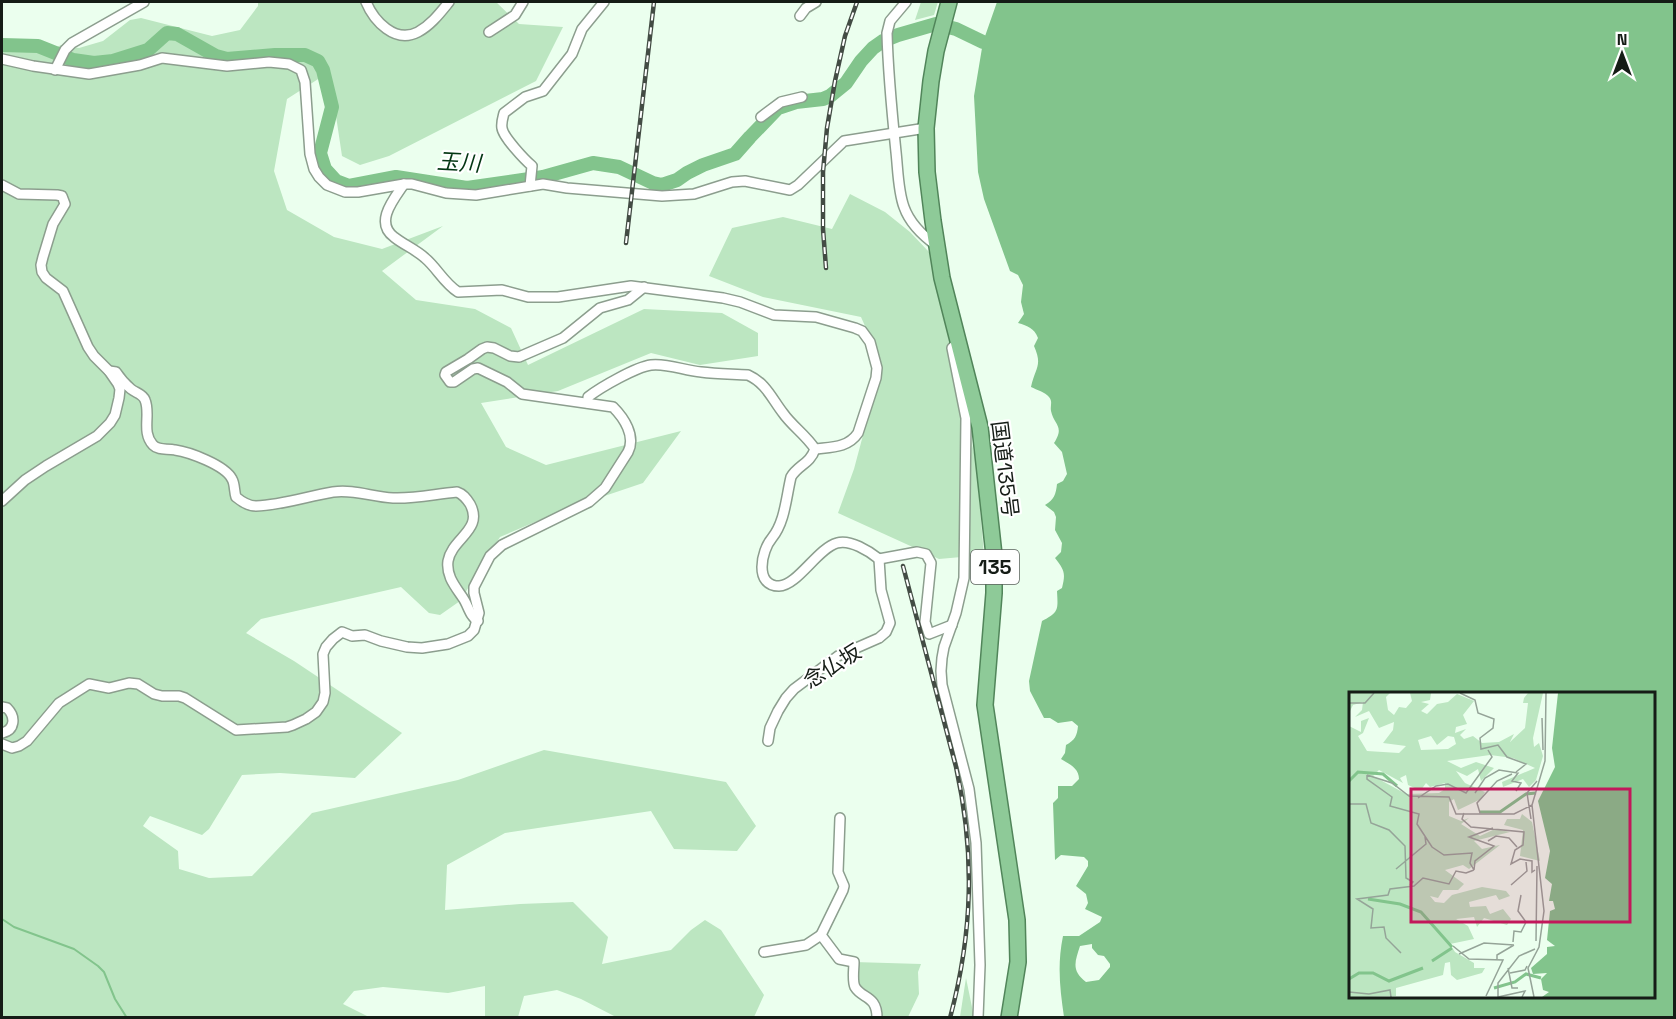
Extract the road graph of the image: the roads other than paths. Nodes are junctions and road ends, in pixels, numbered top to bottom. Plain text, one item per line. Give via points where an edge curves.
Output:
1 (144, 2) edge
2 (366, 2) edge
3 (449, 2) edge
4 (523, 2) edge
5 (604, 2) edge
6 (816, 2) edge
7 (906, 2) edge
8 (947, 7) edge
9 (800, 16) dead end
10 (489, 32) dead end
11 (2, 59) edge
12 (57, 66) junction
13 (802, 97) dead end
14 (761, 117) dead end
15 (926, 124) junction
16 (894, 134) junction
17 (404, 184) junction
18 (2, 185) edge
19 (530, 186) junction
20 (936, 246) junction
21 (644, 287) junction
22 (958, 342) junction
23 (109, 371) junction
24 (588, 403) junction
25 (814, 449) junction
26 (2, 501) edge
27 (879, 559) junction
28 (478, 621) junction
29 (952, 625) junction
30 (2, 706) edge
31 (2, 733) edge
32 (768, 741) dead end
33 (2, 744) edge
34 (840, 818) dead end
35 (822, 935) junction
36 (764, 952) dead end
37 (877, 1017) edge
38 (978, 1017) edge
39 (1009, 1017) edge

1 - 12 street via 72,43
2 - 3 street via 383,26 406,35 426,27
4 - 10 street via 515,15
5 - 19 street via 582,29 572,54 543,91 525,97 504,113 504,133 532,166
6 - 9 street
7 - 16 street via 890,21 886,33
8 - 15 highway, 国道135号 / 135
11 - 12 street
12 - 17 street via 89,74 162,58 227,66 289,64 301,70 305,82 311,162 323,182 345,192
13 - 14 street via 781,102
15 - 16 street
15 - 20 highway, 国道135号 / 135
16 - 19 street via 844,141 790,190 744,181 694,194 663,196
16 - 20 street via 904,207 921,234
17 - 19 street via 476,195
17 - 21 street via 387,209 388,232 417,251 458,292 502,290 528,297 558,297
18 - 23 street via 19,194 57,195 64,199 43,257 42,272 63,291 88,346
20 - 22 highway, 国道135号 / 135
21 - 24 street via 628,300 600,308 563,338 519,357 494,348 482,349 445,375 454,382 478,368 522,394
21 - 25 street via 723,298 774,315 816,317 862,331 870,342 877,368 858,433 846,444
22 - 29 street via 952,348 966,418 964,578
22 - 39 highway, 国道135号 / 135 via 980,427 994,555 985,705 1017,920 1018,962
23 - 26 street via 120,390 110,423 97,436 25,480
23 - 28 street via 116,372 143,397 146,428 156,448 199,456 217,467 231,478 236,497 248,505 334,492 395,498 456,492 464,495 471,505 472,526 450,554 448,571
24 - 25 street via 588,397 596,391 652,365 748,375 765,386 782,413
24 - 28 street via 613,407 620,414 632,438 631,447 605,488 589,502 502,545 490,556 474,587
25 - 27 street via 812,457 791,477 779,529 763,555 764,580 779,586 788,584 838,542 859,547
27 - 29 street via 926,554 931,563 925,622 929,634
27 - 32 street, 念仏坂 via 881,590 890,623 886,632 838,656 794,689 778,711
28 - 33 street via 474,630 459,641 422,648 342,632 323,654 322,702 316,712 287,727 236,729 179,696 154,694 129,682 109,688 89,684 59,703 27,741 12,748
29 - 38 street via 941,671 969,789 976,843
30 - 31 street via 13,716 10,730
34 - 35 street via 838,872 844,886
35 - 36 street via 806,945
35 - 37 street via 839,959 854,962 856,989 869,998 877,1009

